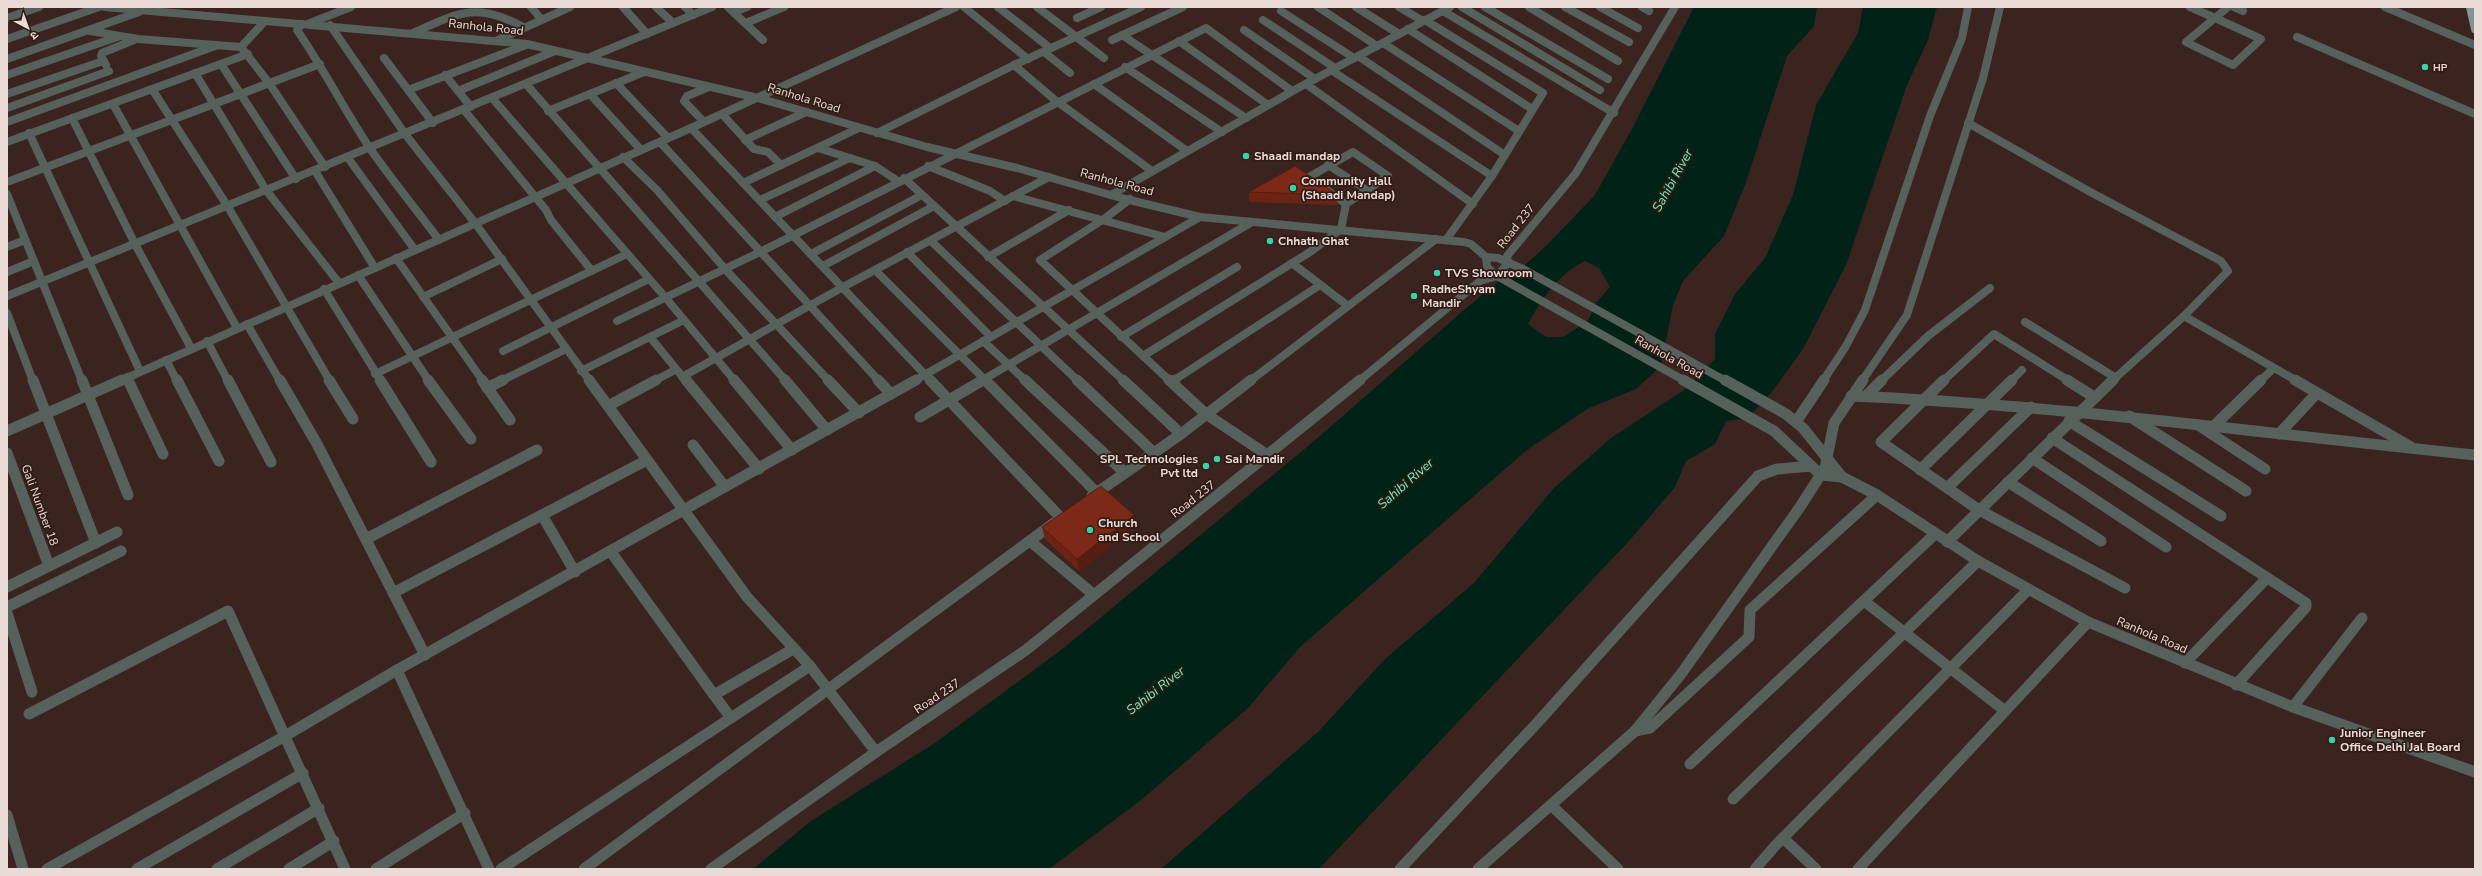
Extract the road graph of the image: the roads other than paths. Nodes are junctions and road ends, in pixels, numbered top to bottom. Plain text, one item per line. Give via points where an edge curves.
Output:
1 (40, 7) edge
2 (99, 7) edge
3 (105, 7) edge
4 (531, 7) edge
5 (570, 7) edge
6 (623, 7) edge
7 (656, 7) edge
8 (685, 7) edge
9 (712, 7) edge
10 (746, 7) edge
11 (784, 7) edge
12 (956, 7) edge
13 (964, 7) edge
14 (998, 7) edge
15 (1037, 7) edge
16 (1101, 7) edge
17 (1141, 7) edge
18 (1183, 7) edge
19 (1318, 7) edge
20 (1356, 7) edge
21 (1399, 7) edge
22 (1462, 7) edge
23 (1486, 7) edge
24 (1529, 7) edge
25 (1565, 7) edge
26 (1600, 7) edge
27 (1675, 7) edge
28 (1968, 7) edge
29 (2000, 7) edge
30 (2190, 7) edge
31 (2228, 7) edge
32 (2234, 7) edge
33 (2385, 7) edge
34 (2470, 7) edge
35 (347, 8) edge
36 (1447, 8) edge
37 (489, 10) edge
38 (731, 10) edge
39 (1281, 10) dead end
40 (142, 11) junction
41 (2243, 11) dead end
42 (693, 15) junction
43 (7, 18) edge
44 (1077, 18) dead end
45 (2214, 18) junction
46 (541, 19) junction
47 (265, 20) junction
48 (1264, 20) dead end
49 (1424, 21) junction
50 (672, 23) junction
51 (746, 23) junction
52 (305, 24) junction
53 (330, 25) junction
54 (523, 28) junction
55 (1638, 28) dead end
56 (1408, 29) junction
57 (2475, 29) edge
58 (1244, 30) dead end
59 (90, 31) junction
60 (413, 33) junction
61 (647, 34) junction
62 (1399, 34) junction
63 (1122, 35) junction
64 (117, 36) junction
65 (1076, 37) junction
66 (2297, 37) dead end
67 (7, 39) edge
68 (138, 39) junction
69 (498, 40) junction
70 (763, 40) dead end
71 (1112, 40) dead end
72 (1179, 41) junction
73 (1629, 42) dead end
74 (527, 44) junction
75 (1380, 44) junction
76 (218, 45) junction
77 (2475, 45) edge
78 (241, 46) junction
79 (1047, 50) junction
80 (555, 51) junction
81 (248, 54) junction
82 (1150, 54) junction
83 (1356, 57) junction
84 (384, 58) dead end
85 (587, 58) junction
86 (1104, 58) dead end
87 (7, 59) edge
88 (1028, 59) junction
89 (103, 61) junction
90 (1618, 61) dead end
91 (221, 64) junction
92 (320, 64) junction
93 (1014, 65) junction
94 (1126, 67) junction
95 (1333, 69) junction
96 (109, 71) junction
97 (644, 72) junction
98 (195, 73) junction
99 (1070, 73) dead end
100 (7, 75) edge
101 (445, 75) junction
102 (1315, 79) junction
103 (1608, 79) dead end
104 (116, 82) junction
105 (269, 83) junction
106 (616, 83) junction
107 (526, 84) junction
108 (1094, 84) junction
109 (1306, 84) junction
110 (709, 86) junction
111 (152, 89) junction
112 (408, 90) junction
113 (1600, 90) dead end
114 (458, 91) junction
115 (1292, 91) junction
116 (7, 94) edge
117 (241, 94) junction
118 (590, 94) junction
119 (492, 98) junction
120 (758, 98) junction
121 (1057, 101) junction
122 (113, 104) junction
123 (213, 104) junction
124 (1268, 105) junction
125 (7, 108) edge
126 (467, 109) junction
127 (1532, 109) junction
128 (548, 111) junction
129 (806, 112) junction
130 (1614, 113) junction
131 (722, 114) junction
132 (2475, 114) edge
133 (72, 118) junction
134 (1246, 118) junction
135 (174, 120) junction
136 (7, 122) edge
137 (704, 122) junction
138 (433, 123) junction
139 (1968, 123) junction
140 (691, 128) junction
141 (859, 128) junction
142 (1519, 131) junction
143 (1222, 132) junction
144 (30, 133) junction
145 (876, 133) junction
146 (405, 134) junction
147 (130, 136) junction
148 (664, 140) junction
149 (745, 140) junction
150 (7, 142) edge
151 (370, 148) junction
152 (818, 148) junction
153 (641, 150) junction
154 (89, 151) junction
155 (1187, 151) junction
156 (954, 153) junction
157 (1505, 155) junction
158 (623, 157) junction
159 (348, 158) junction
160 (850, 158) junction
161 (781, 165) junction
162 (1328, 165) junction
163 (875, 166) junction
164 (928, 166) junction
165 (47, 167) junction
166 (325, 167) junction
167 (598, 168) junction
168 (314, 171) junction
169 (1152, 171) junction
170 (1492, 176) junction
171 (1049, 177) junction
172 (296, 179) junction
173 (901, 179) junction
174 (7, 182) edge
175 (566, 182) junction
176 (743, 183) junction
177 (266, 190) junction
178 (1367, 190) junction
179 (7, 194) edge
180 (1111, 195) junction
181 (922, 196) junction
182 (534, 197) junction
183 (1009, 198) junction
184 (760, 200) junction
185 (1130, 200) junction
186 (1346, 204) junction
187 (1473, 204) junction
188 (934, 206) junction
189 (228, 207) junction
190 (1069, 210) junction
191 (775, 217) junction
192 (1200, 217) junction
193 (16, 218) junction
194 (1104, 219) junction
195 (7, 222) edge
196 (1252, 222) junction
197 (475, 223) junction
198 (180, 227) junction
199 (956, 227) junction
200 (1341, 230) junction
201 (793, 236) junction
202 (1165, 237) junction
203 (1441, 239) junction
204 (25, 240) junction
205 (439, 240) junction
206 (931, 241) junction
207 (135, 244) junction
208 (7, 247) edge
209 (415, 250) junction
210 (760, 252) junction
211 (907, 252) junction
212 (627, 254) junction
213 (811, 254) junction
214 (988, 257) junction
215 (1486, 257) junction
216 (396, 258) junction
217 (502, 259) junction
218 (34, 261) junction
219 (90, 263) junction
220 (1292, 263) junction
221 (1508, 263) junction
222 (823, 266) junction
223 (1237, 267) dead end
224 (375, 268) junction
225 (725, 269) junction
226 (875, 270) junction
227 (592, 271) junction
228 (7, 272) edge
229 (358, 276) junction
230 (1497, 276) junction
231 (649, 279) junction
232 (700, 280) junction
233 (42, 282) junction
234 (339, 283) junction
235 (1320, 285) junction
236 (843, 287) junction
237 (1990, 288) dead end
238 (324, 289) junction
239 (1071, 292) junction
240 (7, 296) edge
241 (423, 297) junction
242 (665, 297) junction
243 (531, 300) junction
244 (810, 305) junction
245 (1348, 306) junction
246 (285, 307) junction
247 (1042, 308) junction
248 (7, 313) edge
249 (1097, 315) junction
250 (2184, 316) junction
251 (684, 320) junction
252 (617, 321) dead end
253 (1017, 322) junction
254 (2025, 322) dead end
255 (776, 325) junction
256 (242, 326) junction
257 (551, 327) junction
258 (1068, 331) junction
259 (650, 337) junction
260 (1121, 337) junction
261 (451, 338) junction
262 (752, 339) junction
263 (987, 339) junction
264 (207, 341) junction
265 (1042, 347) junction
266 (191, 348) junction
267 (566, 349) junction
268 (503, 351) dead end
269 (959, 355) junction
270 (1143, 356) junction
271 (411, 357) junction
272 (716, 358) junction
273 (166, 360) junction
274 (1011, 365) junction
275 (2274, 368) junction
276 (2022, 370) dead end
277 (140, 371) junction
278 (582, 371) junction
279 (679, 373) junction
280 (375, 374) junction
281 (925, 375) junction
282 (126, 378) junction
283 (2116, 378) junction
284 (985, 380) junction
285 (1172, 382) junction
286 (487, 388) junction
287 (2317, 392) junction
288 (891, 394) junction
289 (87, 395) junction
290 (1851, 396) junction
291 (1866, 396) junction
292 (2094, 397) junction
293 (1924, 398) junction
294 (950, 400) junction
295 (1989, 403) junction
296 (608, 406) junction
297 (2031, 407) junction
298 (2080, 410) junction
299 (46, 413) junction
300 (859, 413) junction
301 (1206, 414) junction
302 (2127, 415) junction
303 (920, 417) dead end
304 (353, 419) dead end
305 (510, 420) dead end
306 (2069, 421) junction
307 (2195, 423) junction
308 (1800, 425) junction
309 (2215, 425) junction
310 (827, 430) junction
311 (7, 431) edge
312 (1181, 434) junction
313 (2279, 434) junction
314 (2052, 438) junction
315 (471, 439) dead end
316 (693, 445) dead end
317 (2414, 449) junction
318 (537, 450) dead end
319 (792, 450) junction
320 (1153, 452) junction
321 (7, 453) edge
322 (163, 454) dead end
323 (2475, 455) edge
324 (1269, 456) junction
325 (2032, 458) junction
326 (647, 460) junction
327 (219, 461) dead end
328 (1828, 461) junction
329 (271, 462) dead end
330 (431, 462) dead end
331 (1811, 466) junction
332 (759, 469) junction
333 (2265, 469) dead end
334 (1920, 470) junction
335 (1124, 472) junction
336 (1821, 475) junction
337 (1842, 477) junction
338 (2008, 482) junction
339 (725, 488) junction
340 (1947, 488) junction
341 (2246, 491) dead end
342 (1097, 493) junction
343 (128, 495) dead end
344 (1877, 495) junction
345 (1085, 501) edge
346 (1979, 510) junction
347 (684, 511) junction
348 (542, 515) junction
349 (2221, 516) dead end
350 (117, 532) dead end
351 (1935, 534) junction
352 (366, 539) junction
353 (1030, 541) junction
354 (2101, 541) dead end
355 (96, 542) junction
356 (1947, 542) junction
357 (2166, 547) dead end
358 (121, 551) dead end
359 (611, 552) junction
360 (1978, 562) junction
361 (48, 566) junction
362 (575, 572) junction
363 (2267, 578) junction
364 (7, 587) edge
365 (2125, 588) dead end
366 (2027, 590) junction
367 (393, 593) junction
368 (1094, 595) junction
369 (1864, 601) junction
370 (7, 607) edge
371 (7, 613) edge
372 (2362, 618) dead end
373 (2088, 622) junction
374 (1904, 632) junction
375 (793, 649) junction
376 (425, 655) junction
377 (2185, 663) junction
378 (810, 666) junction
379 (1952, 669) junction
380 (397, 670) junction
381 (2236, 685) junction
382 (827, 689) junction
383 (32, 692) dead end
384 (714, 695) junction
385 (2293, 707) junction
386 (2004, 710) junction
387 (29, 714) dead end
388 (730, 718) junction
389 (1635, 732) junction
390 (285, 736) junction
391 (876, 752) junction
392 (1690, 764) dead end
393 (2475, 772) edge
394 (302, 773) junction
395 (1733, 799) dead end
396 (1551, 805) junction
397 (319, 808) junction
398 (465, 814) junction
399 (7, 816) edge
400 (1783, 838) junction
401 (334, 841) junction
402 (23, 869) edge
403 (47, 869) edge
404 (137, 869) edge
405 (217, 869) edge
406 (289, 869) edge
407 (346, 869) edge
408 (376, 869) edge
409 (489, 869) edge
410 (501, 869) edge
411 (584, 869) edge
412 (711, 869) edge
413 (1400, 869) edge
414 (1478, 869) edge
415 (1618, 869) edge
416 (1755, 869) edge
417 (1816, 869) edge
418 (1858, 869) edge

1 - 43 street
2 - 67 street
3 - 40 street, Ranhola Road
4 - 46 street
5 - 46 street
6 - 61 street
7 - 50 street
8 - 42 street
9 - 42 street
10 - 38 street
11 - 51 street
12 - 120 street
13 - 88 street
14 - 79 street
15 - 65 street
16 - 44 street
17 - 65 street
18 - 63 street
19 - 75 street
20 - 62 street
21 - 49 street
22 - 113 street
23 - 103 street
24 - 90 street
25 - 73 street
26 - 55 street
27 - 130 street, Road 237
28 - 308 street via 1962,38 1932,110 1865,310
29 - 139 street via 1983,78
30 - 45 street
31 - 45 street
32 - 41 street
33 - 77 street
34 - 57 main road
35 - 52 street
36 - 49 street
36 - 130 street
37 - 54 street
37 - 60 street via 453,15
38 - 51 street
39 - 83 street
40 - 47 street, Ranhola Road
40 - 59 street
42 - 50 street
45 - 45 street via 2186,43 2233,65 2261,41
46 - 54 street
47 - 52 street, Ranhola Road
47 - 78 street
48 - 95 street
49 - 56 street
49 - 127 street via 1543,93
50 - 61 street
51 - 70 street
52 - 53 street, Ranhola Road
52 - 92 street via 296,30
53 - 60 street, Ranhola Road
53 - 146 street
54 - 69 street
56 - 62 street
56 - 127 street
58 - 102 street
59 - 64 street
59 - 87 street
60 - 69 street, Ranhola Road
61 - 85 street
62 - 75 street
63 - 71 street
63 - 82 street
64 - 68 street
64 - 100 street
65 - 79 street
65 - 86 street
66 - 132 street
68 - 76 street
68 - 89 street via 107,50 101,56
69 - 74 street, Ranhola Road
72 - 82 street
72 - 115 street via 1206,28
72 - 124 street
74 - 80 street, Ranhola Road
74 - 101 street
75 - 83 street
75 - 142 street
76 - 78 street
76 - 104 street
78 - 81 street
79 - 88 street
79 - 99 street
80 - 85 street, Ranhola Road
80 - 114 street
81 - 91 street
81 - 105 street
82 - 94 street
82 - 134 street
83 - 95 street
83 - 157 street
84 - 112 street
85 - 97 street, Ranhola Road
85 - 107 street
88 - 93 street
89 - 96 street
89 - 116 street
91 - 98 street
91 - 117 street
92 - 105 street
92 - 151 street
93 - 121 street
93 - 145 street
94 - 108 street
94 - 143 street
95 - 102 street
95 - 170 street
96 - 104 street
96 - 125 street
97 - 106 street
97 - 110 street, Ranhola Road
98 - 111 street
98 - 123 street
101 - 112 street
101 - 114 street
102 - 109 street
104 - 136 street
105 - 117 street
105 - 166 street
106 - 118 street
106 - 148 street
107 - 119 street
107 - 128 street
108 - 121 street
108 - 155 street
109 - 115 street
109 - 187 street
110 - 120 street, Ranhola Road
110 - 137 street via 687,96 684,101
111 - 122 street
111 - 135 street
112 - 138 street
114 - 126 street
115 - 124 street
117 - 123 street
117 - 172 street
118 - 128 street
118 - 153 street
119 - 126 street
119 - 175 street
120 - 129 street, Ranhola Road
120 - 131 street
121 - 156 street
121 - 169 street
122 - 133 street
122 - 147 street
123 - 135 street
123 - 177 street
124 - 134 street
126 - 138 street
126 - 182 street
127 - 142 street
128 - 167 street
129 - 141 street, Ranhola Road
129 - 149 street
130 - 221 street, Road 237 via 1576,173 1507,256
131 - 137 street
131 - 149 street
133 - 144 street
133 - 154 street
134 - 143 street
135 - 147 street
135 - 189 street
137 - 140 street
138 - 146 street
139 - 250 street via 2225,264 2227,273
139 - 290 street via 1907,315
140 - 148 street
140 - 176 street
141 - 145 street, Ranhola Road
141 - 152 street
142 - 157 street
143 - 155 street
144 - 150 street
144 - 165 street
145 - 156 street, Ranhola Road
146 - 151 street
146 - 197 street
147 - 154 street
147 - 198 street
148 - 153 street
148 - 210 street
149 - 161 street via 754,149 772,155
151 - 159 street
151 - 205 street
152 - 160 street
152 - 161 street
153 - 158 street
154 - 165 street
154 - 207 street
155 - 169 street
156 - 164 street
156 - 171 street, Ranhola Road
157 - 170 street
158 - 167 street
158 - 225 street via 657,190
159 - 166 street
159 - 209 street
160 - 163 street
160 - 184 street
161 - 176 street
162 - 178 street
162 - 178 street via 1353,152 1387,174 1386,178
162 - 186 street via 1309,179
163 - 173 street
163 - 191 street
164 - 173 street
164 - 183 street
165 - 174 street
165 - 219 street
166 - 168 street
167 - 175 street
167 - 232 street via 605,172 659,237
168 - 172 street
168 - 224 street
169 - 180 street
170 - 187 street
171 - 180 street, Ranhola Road
171 - 183 street
172 - 177 street
173 - 181 street
173 - 201 street
175 - 182 street
175 - 212 street
176 - 184 street
177 - 189 street
177 - 234 street
178 - 186 street
179 - 193 street
180 - 185 street, Ranhola Road
181 - 188 street
181 - 213 street
182 - 197 street
182 - 227 street
183 - 190 street
183 - 199 street
184 - 191 street
185 - 192 street, Ranhola Road
185 - 194 street
186 - 200 street
187 - 203 street
188 - 199 street
188 - 222 street
189 - 198 street
189 - 246 street
190 - 194 street
190 - 214 street
191 - 201 street
192 - 196 street, Ranhola Road
192 - 202 street
193 - 195 street
193 - 204 street
194 - 202 street
194 - 239 street via 1040,260
196 - 200 street, Ranhola Road
196 - 249 street
197 - 205 street
197 - 217 street
198 - 207 street
198 - 256 street
199 - 206 street
199 - 214 street
200 - 203 street, Ranhola Road
200 - 220 street
201 - 210 street
201 - 213 street
202 - 239 street
203 - 215 street, Ranhola Road via 1471,244
203 - 245 street
204 - 208 street
204 - 218 street
205 - 209 street
206 - 211 street
206 - 253 street
207 - 219 street
207 - 266 street
209 - 216 street
210 - 225 street
210 - 244 street
211 - 226 street
211 - 263 street
212 - 227 street
212 - 231 street
213 - 222 street
214 - 247 street
215 - 221 street, Ranhola Road via 1498,258
215 - 230 street, Ranhola Road via 1487,267
216 - 224 street
216 - 241 street
217 - 241 street
217 - 243 street
218 - 228 street
218 - 233 street
219 - 233 street
219 - 277 street
220 - 235 street
220 - 270 street
221 - 230 street, Road 237
221 - 308 street, Ranhola Road via 1786,414
222 - 236 street
223 - 260 street
224 - 229 street
225 - 232 street
225 - 255 street
226 - 236 street
226 - 269 street
227 - 243 street
229 - 234 street
229 - 271 street
230 - 324 street, Road 237 via 1480,281
230 - 331 street, Ranhola Road via 1774,431
231 - 242 street
231 - 257 street
232 - 242 street
232 - 262 street
233 - 240 street
233 - 289 street
234 - 238 street
235 - 245 street
235 - 285 street
236 - 244 street
236 - 281 street
237 - 291 street via 1928,336
238 - 246 street
238 - 280 street
239 - 247 street
239 - 249 street
241 - 261 street
242 - 251 street
242 - 252 street
243 - 257 street
243 - 261 street
244 - 255 street
244 - 288 street
245 - 301 street
246 - 256 street
246 - 304 street
247 - 253 street
247 - 258 street
248 - 299 street
249 - 258 street
249 - 260 street
250 - 275 street
250 - 283 street
251 - 259 street
251 - 272 street
253 - 263 street
253 - 265 street
254 - 283 street
255 - 262 street
255 - 300 street
256 - 264 street
256 - 352 street via 317,444
257 - 267 street
257 - 268 street
258 - 265 street
258 - 312 street
259 - 278 street
259 - 279 street
260 - 270 street
261 - 271 street
261 - 286 street
262 - 272 street
262 - 310 street
263 - 269 street
263 - 274 street
264 - 266 street
264 - 329 street
265 - 274 street
265 - 320 street
266 - 273 street
267 - 278 street
267 - 286 street
269 - 281 street
269 - 284 street
270 - 285 street
271 - 280 street
271 - 315 street
272 - 279 street
272 - 319 street
273 - 277 street
273 - 327 street
274 - 284 street
274 - 335 street
275 - 287 street
275 - 309 street
276 - 295 street
277 - 282 street
278 - 296 street
279 - 296 street
279 - 332 street
280 - 330 street
281 - 288 street
281 - 294 street
282 - 289 street
282 - 322 street
283 - 292 street
284 - 294 street
284 - 342 street
285 - 301 street
286 - 305 street
287 - 313 street
287 - 317 street
288 - 300 street
289 - 299 street
289 - 343 street
290 - 291 street
290 - 328 street via 1834,423
291 - 293 street
292 - 293 street via 1995,334
292 - 298 street
293 - 295 street
293 - 334 street via 1881,441
294 - 303 street
294 - 353 street via 1064,516
295 - 297 street
295 - 334 street
296 - 326 street
297 - 298 street
297 - 340 street
298 - 302 street
298 - 306 street
299 - 311 street
299 - 355 street
300 - 310 street
301 - 312 street
301 - 324 street
302 - 307 street
302 - 341 street
306 - 314 street
306 - 349 street
307 - 309 street
307 - 333 street
308 - 328 street, Ranhola Road
309 - 313 street
310 - 319 street
312 - 320 street
313 - 317 street
314 - 325 street
314 - 363 street
316 - 339 street
317 - 323 street
318 - 352 street
319 - 332 street
320 - 335 street
321 - 361 street, Gali Number 18
324 - 368 street, Road 237
325 - 338 street
325 - 357 street
326 - 347 street
326 - 348 street
328 - 336 street
328 - 337 street, Ranhola Road
331 - 336 street, Ranhola Road
331 - 413 street via 1781,468 1758,476 1538,722
332 - 339 street
334 - 340 street
335 - 342 street
336 - 337 street, Ranhola Road
336 - 389 street via 1681,674
337 - 344 street, Ranhola Road
338 - 346 street
338 - 354 street
339 - 347 street
340 - 346 street
342 - 345 street
344 - 351 street, Ranhola Road
344 - 389 street via 1750,610 1747,616 1751,633 1749,637 1650,728
346 - 356 street
346 - 365 street
347 - 359 street
347 - 375 street via 747,597
348 - 362 street
348 - 367 street
350 - 355 street
351 - 356 street, Ranhola Road
351 - 369 street
352 - 367 street
353 - 368 street
353 - 382 street
355 - 361 street
356 - 360 street, Ranhola Road
358 - 370 street
359 - 362 street
359 - 384 street
360 - 366 street, Ranhola Road
360 - 374 street
361 - 364 street
362 - 376 street
363 - 377 street
363 - 381 street via 2304,600 2306,607
366 - 373 street, Ranhola Road
366 - 379 street
367 - 376 street
368 - 391 street, Road 237 via 1008,663
369 - 374 street
369 - 392 street
371 - 383 street
372 - 385 street
373 - 377 street, Ranhola Road
373 - 386 street
374 - 379 street
374 - 395 street
375 - 378 street
375 - 384 street
376 - 380 street
377 - 381 street, Ranhola Road
378 - 382 street
378 - 388 street
379 - 386 street
379 - 400 street
380 - 390 street
380 - 398 street
381 - 385 street, Ranhola Road
382 - 391 street
382 - 411 street
384 - 388 street
385 - 393 street, Ranhola Road
386 - 418 street
387 - 390 street via 228,612
388 - 410 street
389 - 396 street
390 - 394 street
390 - 403 street
391 - 412 street, Road 237
394 - 397 street
394 - 404 street
396 - 414 street
396 - 415 street
397 - 401 street
397 - 405 street
398 - 408 street
398 - 409 street
399 - 402 street
400 - 416 street
400 - 417 street
401 - 406 street
401 - 407 street

